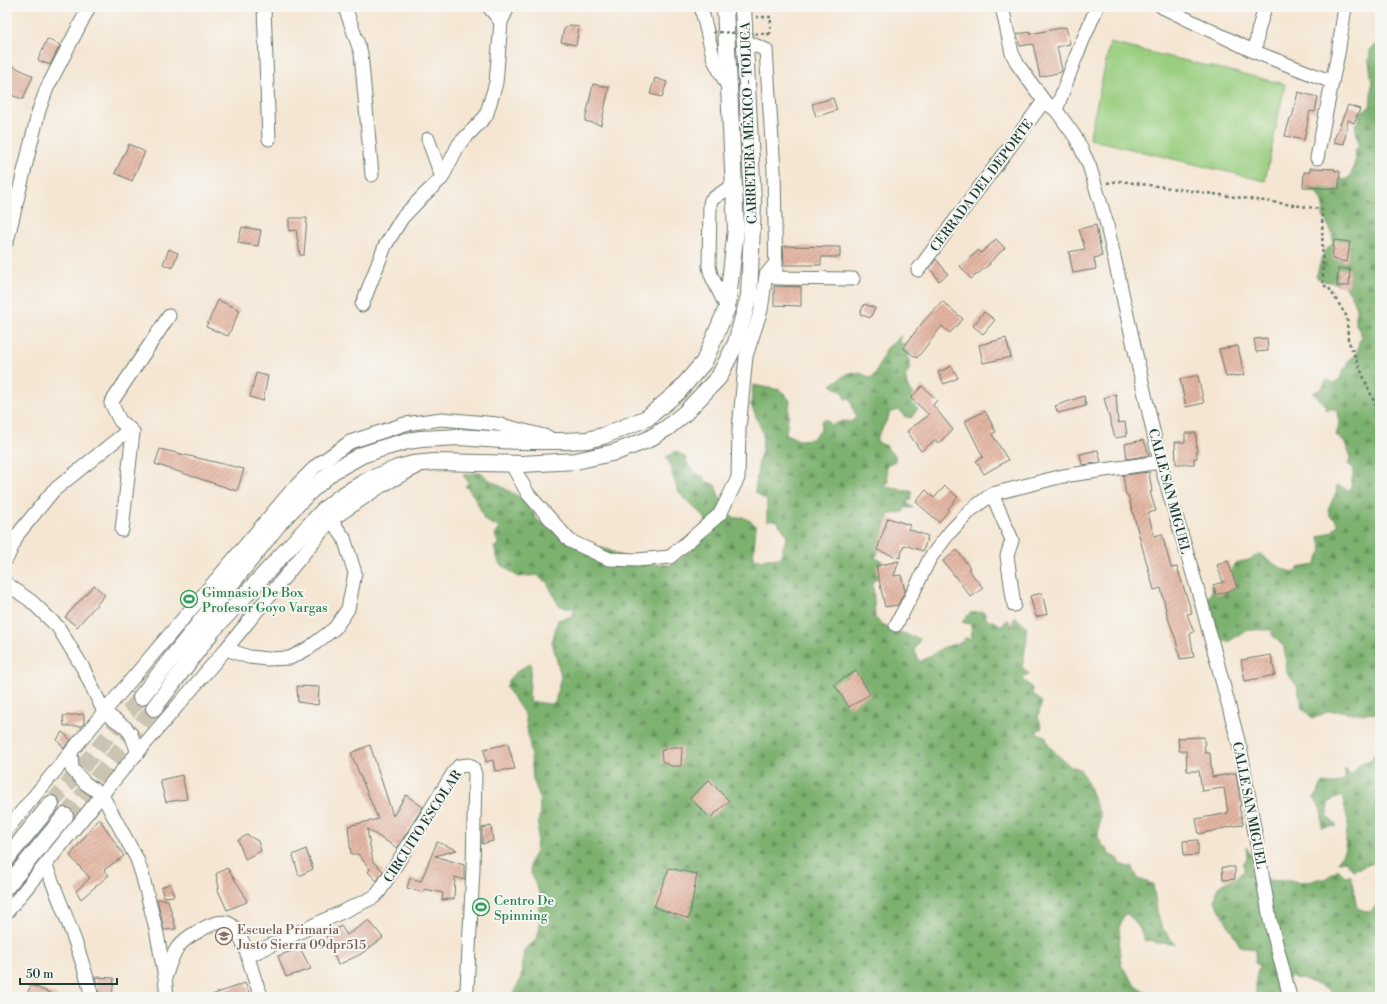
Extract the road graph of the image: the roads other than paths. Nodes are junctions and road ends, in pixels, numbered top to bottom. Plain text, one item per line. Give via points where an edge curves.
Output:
1 (89, 7) edge
2 (264, 7) edge
3 (345, 7) edge
4 (489, 7) edge
5 (508, 7) edge
6 (700, 7) edge
7 (725, 7) edge
8 (1002, 7) edge
9 (1096, 7) edge
10 (1162, 7) edge
11 (1264, 7) edge
12 (1345, 7) edge
13 (743, 12) edge
14 (501, 22) junction
15 (745, 41) junction
16 (1255, 52) junction
17 (1332, 82) junction
18 (728, 87) junction
19 (1044, 100) junction
20 (1056, 110) junction
21 (269, 139) dead end
22 (428, 139) dead end
23 (1317, 158) dead end
24 (372, 175) dead end
25 (442, 178) junction
26 (733, 185) junction
27 (7, 241) edge
28 (776, 263) junction
29 (918, 270) dead end
30 (853, 279) dead end
31 (362, 305) dead end
32 (727, 308) junction
33 (169, 316) dead end
34 (130, 429) junction
35 (564, 441) junction
36 (425, 462) junction
37 (1160, 462) junction
38 (511, 463) junction
39 (992, 494) junction
40 (331, 520) junction
41 (122, 530) dead end
42 (7, 558) edge
43 (7, 584) edge
44 (1014, 605) dead end
45 (896, 625) dead end
46 (226, 649) junction
47 (142, 697) tunnel mouth
48 (154, 708) tunnel mouth
49 (104, 712) junction
50 (71, 752) junction
51 (138, 753) junction
52 (102, 795) junction
53 (51, 804) tunnel mouth
54 (65, 816) tunnel mouth
55 (7, 830) edge
56 (7, 858) edge
57 (46, 866) junction
58 (7, 886) edge
59 (7, 912) edge
60 (248, 956) junction
61 (165, 977) junction
62 (92, 997) edge
63 (168, 997) edge
64 (262, 997) edge
65 (458, 997) edge
66 (1290, 997) edge

1 - 27 street via 47,88
2 - 21 street
3 - 24 street via 361,53
4 - 14 street
5 - 14 street
6 - 18 street via 714,60
7 - 18 main road, CARRETERA MÉXICO - TOLUCA
8 - 19 street, CALLE SAN MIGUEL via 1012,53
9 - 20 street
10 - 16 street
11 - 16 street
12 - 17 street
13 - 15 main road, CARRETERA MÉXICO - TOLUCA
14 - 25 street via 496,83 486,116 459,144
15 - 28 street via 766,50 774,171
15 - 38 main road, CARRETERA MÉXICO - TOLUCA via 753,202 749,296 736,343 724,368 685,413 647,440 616,452 576,461
16 - 17 street
17 - 23 street
18 - 26 main road, CARRETERA MÉXICO - TOLUCA
19 - 20 street, CALLE SAN MIGUEL
19 - 29 street, CERRADA DEL DEPORTE
20 - 37 street, CALLE SAN MIGUEL via 1076,138 1096,185
22 - 25 street
25 - 31 street via 402,218 385,246
26 - 32 main road, CARRETERA MÉXICO - TOLUCA via 736,229
26 - 32 street via 710,203 709,266
28 - 30 street via 776,278
28 - 38 street via 766,275 761,310 746,356 739,429 738,478 720,514 670,557 609,559 570,541 528,494
32 - 35 main road, CARRETERA MÉXICO - TOLUCA via 704,362 668,401 647,418 603,436
33 - 34 street via 111,403 120,421
34 - 41 street via 133,432
34 - 42 street via 54,491 18,534
35 - 47 main road, CARRETERA MÉXICO - TOLUCA via 466,438 407,441 362,455 333,471 306,494 280,522
35 - 49 street via 497,424 442,420 405,424 350,442 316,466 292,490
36 - 38 main road, CARRETERA MÉXICO - TOLUCA
36 - 40 street via 381,486
36 - 48 main road, CARRETERA MÉXICO - TOLUCA via 398,468 368,480 323,511 212,631
37 - 39 street via 1063,476
37 - 66 street, CALLE SAN MIGUEL via 1241,752 1270,920
39 - 44 street via 1012,540 1007,556
39 - 45 street via 950,532 930,558
40 - 46 street
40 - 46 street via 344,538 355,573 348,609 335,628 309,648 290,658 249,657
43 - 49 street via 58,627 83,668
46 - 51 street
49 - 50 street
49 - 51 street via 131,734
50 - 52 street via 72,770
50 - 55 street
51 - 52 street
52 - 57 street
52 - 61 street via 127,839 140,869 156,929
53 - 56 main road
54 - 58 main road
57 - 59 street
57 - 62 street via 66,916
60 - 61 street via 232,926 219,922 180,943 172,954
60 - 64 street
60 - 65 street, CIRCUITO ESCOLAR via 374,897 454,772 459,766 469,764 475,774 473,869 467,989 466,993
61 - 63 street

